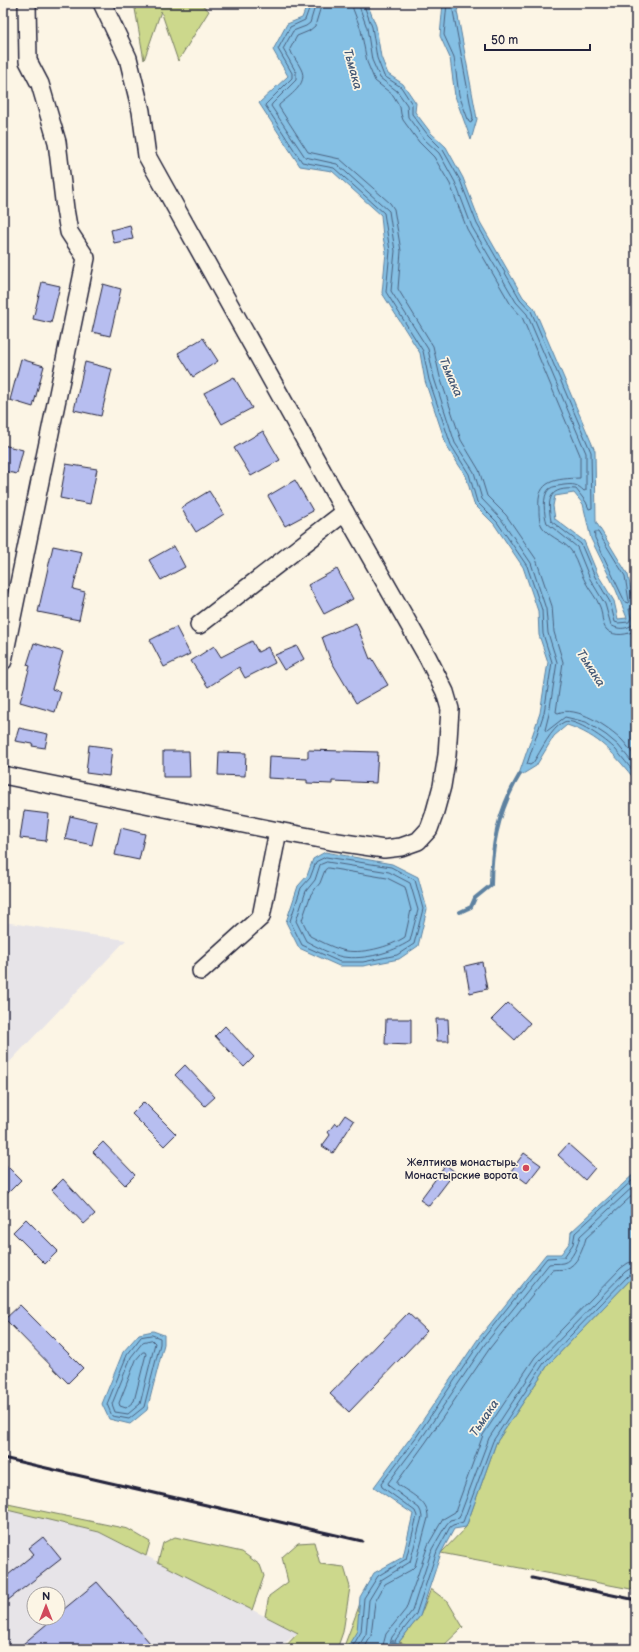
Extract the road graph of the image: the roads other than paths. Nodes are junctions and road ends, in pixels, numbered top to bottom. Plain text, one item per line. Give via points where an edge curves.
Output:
1 (27, 3) edge
2 (102, 3) edge
3 (345, 512) junction
4 (199, 625) dead end
5 (3, 661) edge
6 (3, 775) edge
7 (278, 831) junction
8 (201, 971) dead end

1 - 5 street via 28,61 40,84 57,142 69,232 86,258
2 - 3 street via 128,58 141,111 147,156
3 - 4 street
3 - 7 street via 445,692 450,709 442,786 429,829 418,840 401,847 384,849
6 - 7 street
7 - 8 street via 261,916

